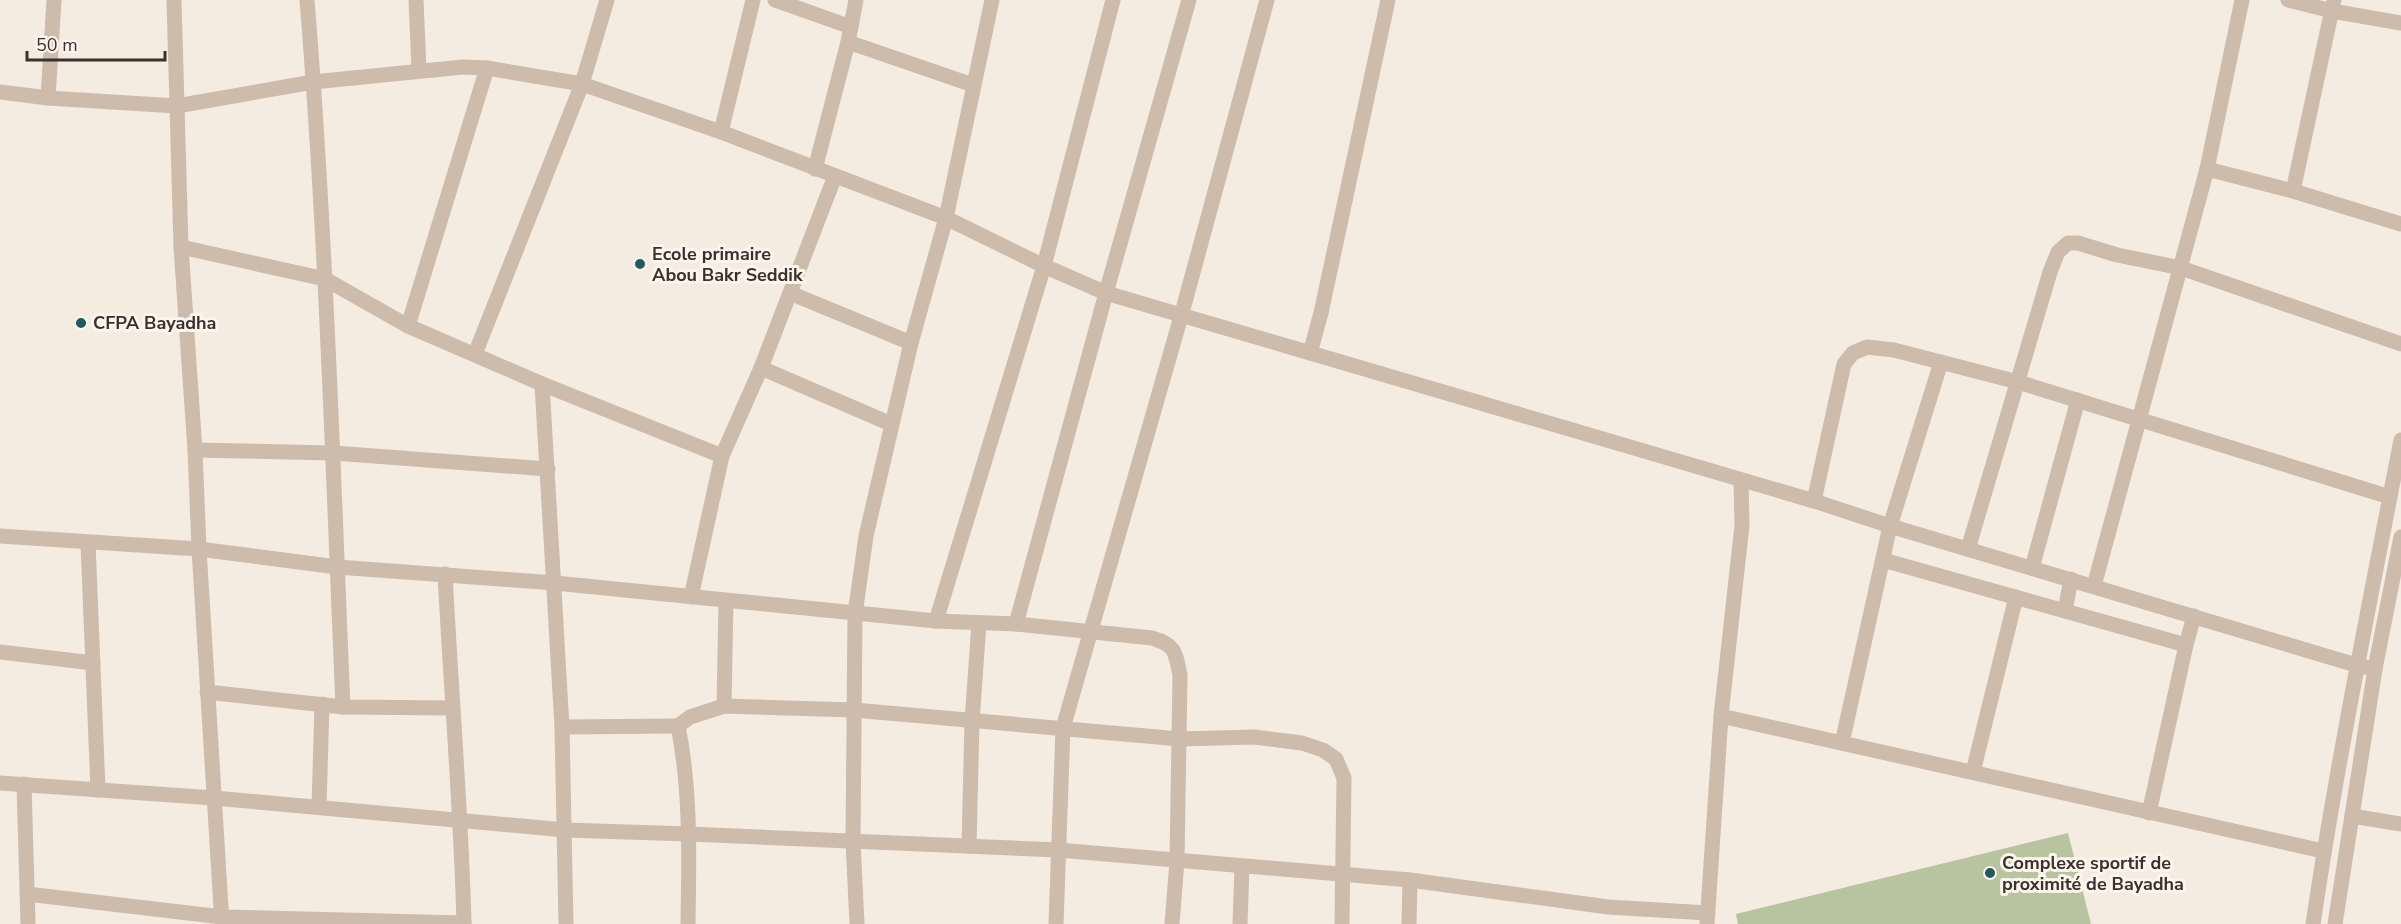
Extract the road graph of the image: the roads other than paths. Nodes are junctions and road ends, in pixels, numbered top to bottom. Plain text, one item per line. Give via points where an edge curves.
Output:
1 (54, 0) edge
2 (174, 0) edge
3 (307, 0) edge
4 (416, 0) edge
5 (607, 0) edge
6 (753, 0) edge
7 (775, 0) edge
8 (856, 0) edge
9 (992, 0) edge
10 (1113, 0) edge
11 (1189, 0) edge
12 (1267, 0) edge
13 (1388, 0) edge
14 (2242, 0) edge
15 (2288, 0) edge
16 (2333, 6) edge
17 (2401, 23) edge
18 (850, 35) junction
19 (488, 68) junction
20 (419, 70) junction
21 (314, 82) junction
22 (582, 84) junction
23 (973, 85) junction
24 (0, 92) edge
25 (48, 98) junction
26 (177, 106) junction
27 (721, 132) junction
28 (815, 169) junction
29 (2207, 169) junction
30 (835, 176) junction
31 (2293, 192) junction
32 (946, 218) junction
33 (2401, 224) edge
34 (181, 247) junction
35 (1044, 266) junction
36 (2181, 268) junction
37 (325, 279) junction
38 (790, 293) junction
39 (1106, 293) junction
40 (1182, 313) junction
41 (408, 326) junction
42 (911, 343) junction
43 (2401, 344) edge
44 (1310, 353) junction
45 (475, 354) junction
46 (1941, 362) junction
47 (760, 368) junction
48 (2018, 382) junction
49 (542, 384) junction
50 (2078, 400) junction
51 (2139, 418) junction
52 (891, 424) junction
53 (2401, 440) edge
54 (195, 450) junction
55 (334, 453) junction
56 (722, 456) junction
57 (548, 469) junction
58 (1741, 481) junction
59 (2390, 497) junction
60 (1814, 501) junction
61 (1890, 526) junction
62 (2383, 530) junction
63 (2401, 533) edge
64 (0, 536) edge
65 (2401, 537) edge
66 (88, 543) junction
67 (199, 549) junction
68 (1968, 549) junction
69 (1883, 560) junction
70 (337, 567) junction
71 (2032, 568) junction
72 (445, 574) junction
73 (2071, 579) junction
74 (555, 583) junction
75 (2094, 586) junction
76 (691, 597) junction
77 (2016, 597) junction
78 (726, 601) junction
79 (2065, 611) junction
80 (855, 614) junction
81 (2194, 616) junction
82 (936, 621) junction
83 (979, 623) junction
84 (1016, 624) junction
85 (1090, 631) junction
86 (2186, 645) junction
87 (0, 652) edge
88 (93, 663) junction
89 (2356, 665) junction
90 (2376, 669) junction
91 (207, 692) junction
92 (322, 704) junction
93 (343, 706) junction
94 (724, 706) junction
95 (452, 708) junction
96 (854, 710) junction
97 (1721, 716) junction
98 (972, 722) junction
99 (678, 726) junction
100 (562, 727) junction
101 (1064, 728) junction
102 (1180, 739) junction
103 (1842, 743) junction
104 (1973, 772) junction
105 (0, 783) edge
106 (24, 784) junction
107 (98, 790) junction
108 (214, 798) junction
109 (319, 807) junction
110 (2149, 813) junction
111 (2352, 816) junction
112 (462, 820) junction
113 (2401, 824) edge
114 (565, 830) junction
115 (689, 834) junction
116 (853, 841) junction
117 (969, 846) junction
118 (1058, 850) junction
119 (2324, 851) junction
120 (1177, 861) junction
121 (1242, 867) junction
122 (1345, 875) junction
123 (1410, 880) junction
124 (27, 894) junction
125 (1708, 919) edge
126 (222, 920) edge
127 (464, 923) edge
128 (28, 924) edge
129 (566, 924) edge
130 (688, 924) edge
131 (857, 924) edge
132 (1056, 924) edge
133 (1172, 924) edge
134 (1240, 924) edge
135 (1342, 924) edge
136 (1409, 924) edge
137 (2313, 924) edge
138 (2335, 924) edge

1 - 25 street
2 - 26 street
3 - 21 street
4 - 20 street
5 - 22 street
6 - 27 street
7 - 18 street
8 - 18 street
9 - 23 street
10 - 35 street
11 - 39 street
12 - 40 street
13 - 44 street
14 - 29 street
15 - 16 street
16 - 17 street
16 - 31 street
18 - 23 street
18 - 28 street
19 - 20 street
19 - 22 street
19 - 41 street
20 - 21 street
21 - 26 street
21 - 37 street
22 - 27 street
22 - 45 street
23 - 32 street
24 - 25 street
25 - 26 street
26 - 34 street
27 - 28 street
28 - 30 street
29 - 31 street
29 - 36 street
30 - 32 street
30 - 38 street
31 - 33 street
32 - 35 street
32 - 42 street
34 - 37 street
34 - 54 street
35 - 39 street
35 - 82 street
36 - 43 street
36 - 48 street via 2067,243 2058,252 2050,272
36 - 51 street
37 - 41 street
37 - 55 street
38 - 42 street
38 - 47 street
39 - 40 street
39 - 84 street
40 - 44 street
40 - 85 street
41 - 45 street
42 - 52 street
44 - 58 street
45 - 49 street
46 - 48 street
46 - 60 street via 1867,347 1853,353 1844,364
46 - 61 street
47 - 52 street
47 - 56 street
48 - 50 street
48 - 68 street
49 - 56 street
49 - 57 street
50 - 51 street
50 - 71 street
51 - 59 street
51 - 75 street
52 - 80 street via 866,536
53 - 59 street
54 - 55 street
54 - 67 street
55 - 57 street
55 - 70 street
56 - 76 street
57 - 74 street
58 - 60 street
58 - 97 street via 1742,525
59 - 62 street
60 - 61 street
61 - 68 street
61 - 69 street
62 - 63 street
62 - 89 street
64 - 66 street
65 - 90 street
66 - 67 street
66 - 88 street
67 - 70 street
67 - 91 street
68 - 71 street
69 - 77 street
69 - 103 street
70 - 72 street
70 - 93 street
71 - 73 street
72 - 74 street
72 - 95 street
73 - 75 street
73 - 79 street
74 - 76 street
74 - 100 street
75 - 81 street
76 - 78 street
77 - 79 street
77 - 104 street
78 - 80 street
78 - 94 street
79 - 86 street
80 - 82 street
80 - 96 street
81 - 86 street
81 - 89 street
82 - 83 street
83 - 84 street
83 - 98 street
84 - 85 street
85 - 101 street
85 - 102 street via 1168,643 1175,652 1180,675
86 - 110 street
87 - 88 street
88 - 107 street
89 - 90 street
89 - 119 street
90 - 111 street
91 - 92 street
91 - 108 street
92 - 93 street
92 - 109 street
93 - 95 street
94 - 96 street
94 - 99 street via 690,717
95 - 112 street
96 - 98 street
96 - 116 street
97 - 103 street
97 - 125 street
98 - 101 street
98 - 117 street
99 - 100 street
99 - 115 street
100 - 114 street
101 - 102 street
101 - 118 street
102 - 120 street
102 - 122 street via 1254,737 1302,743 1336,759 1344,778
103 - 104 street
104 - 110 street
105 - 106 street
106 - 107 street
106 - 124 street
107 - 108 street
108 - 109 street
108 - 126 street
109 - 112 street
110 - 119 street
111 - 113 street
111 - 138 street
112 - 114 street
112 - 127 street
114 - 115 street
114 - 129 street
115 - 116 street
115 - 130 street
116 - 117 street
116 - 131 street
117 - 118 street
118 - 120 street
118 - 132 street
119 - 137 street
120 - 121 street
120 - 133 street
121 - 122 street
121 - 134 street
122 - 123 street
122 - 135 street
123 - 125 street
123 - 136 street
124 - 126 street
124 - 128 street
126 - 127 street

